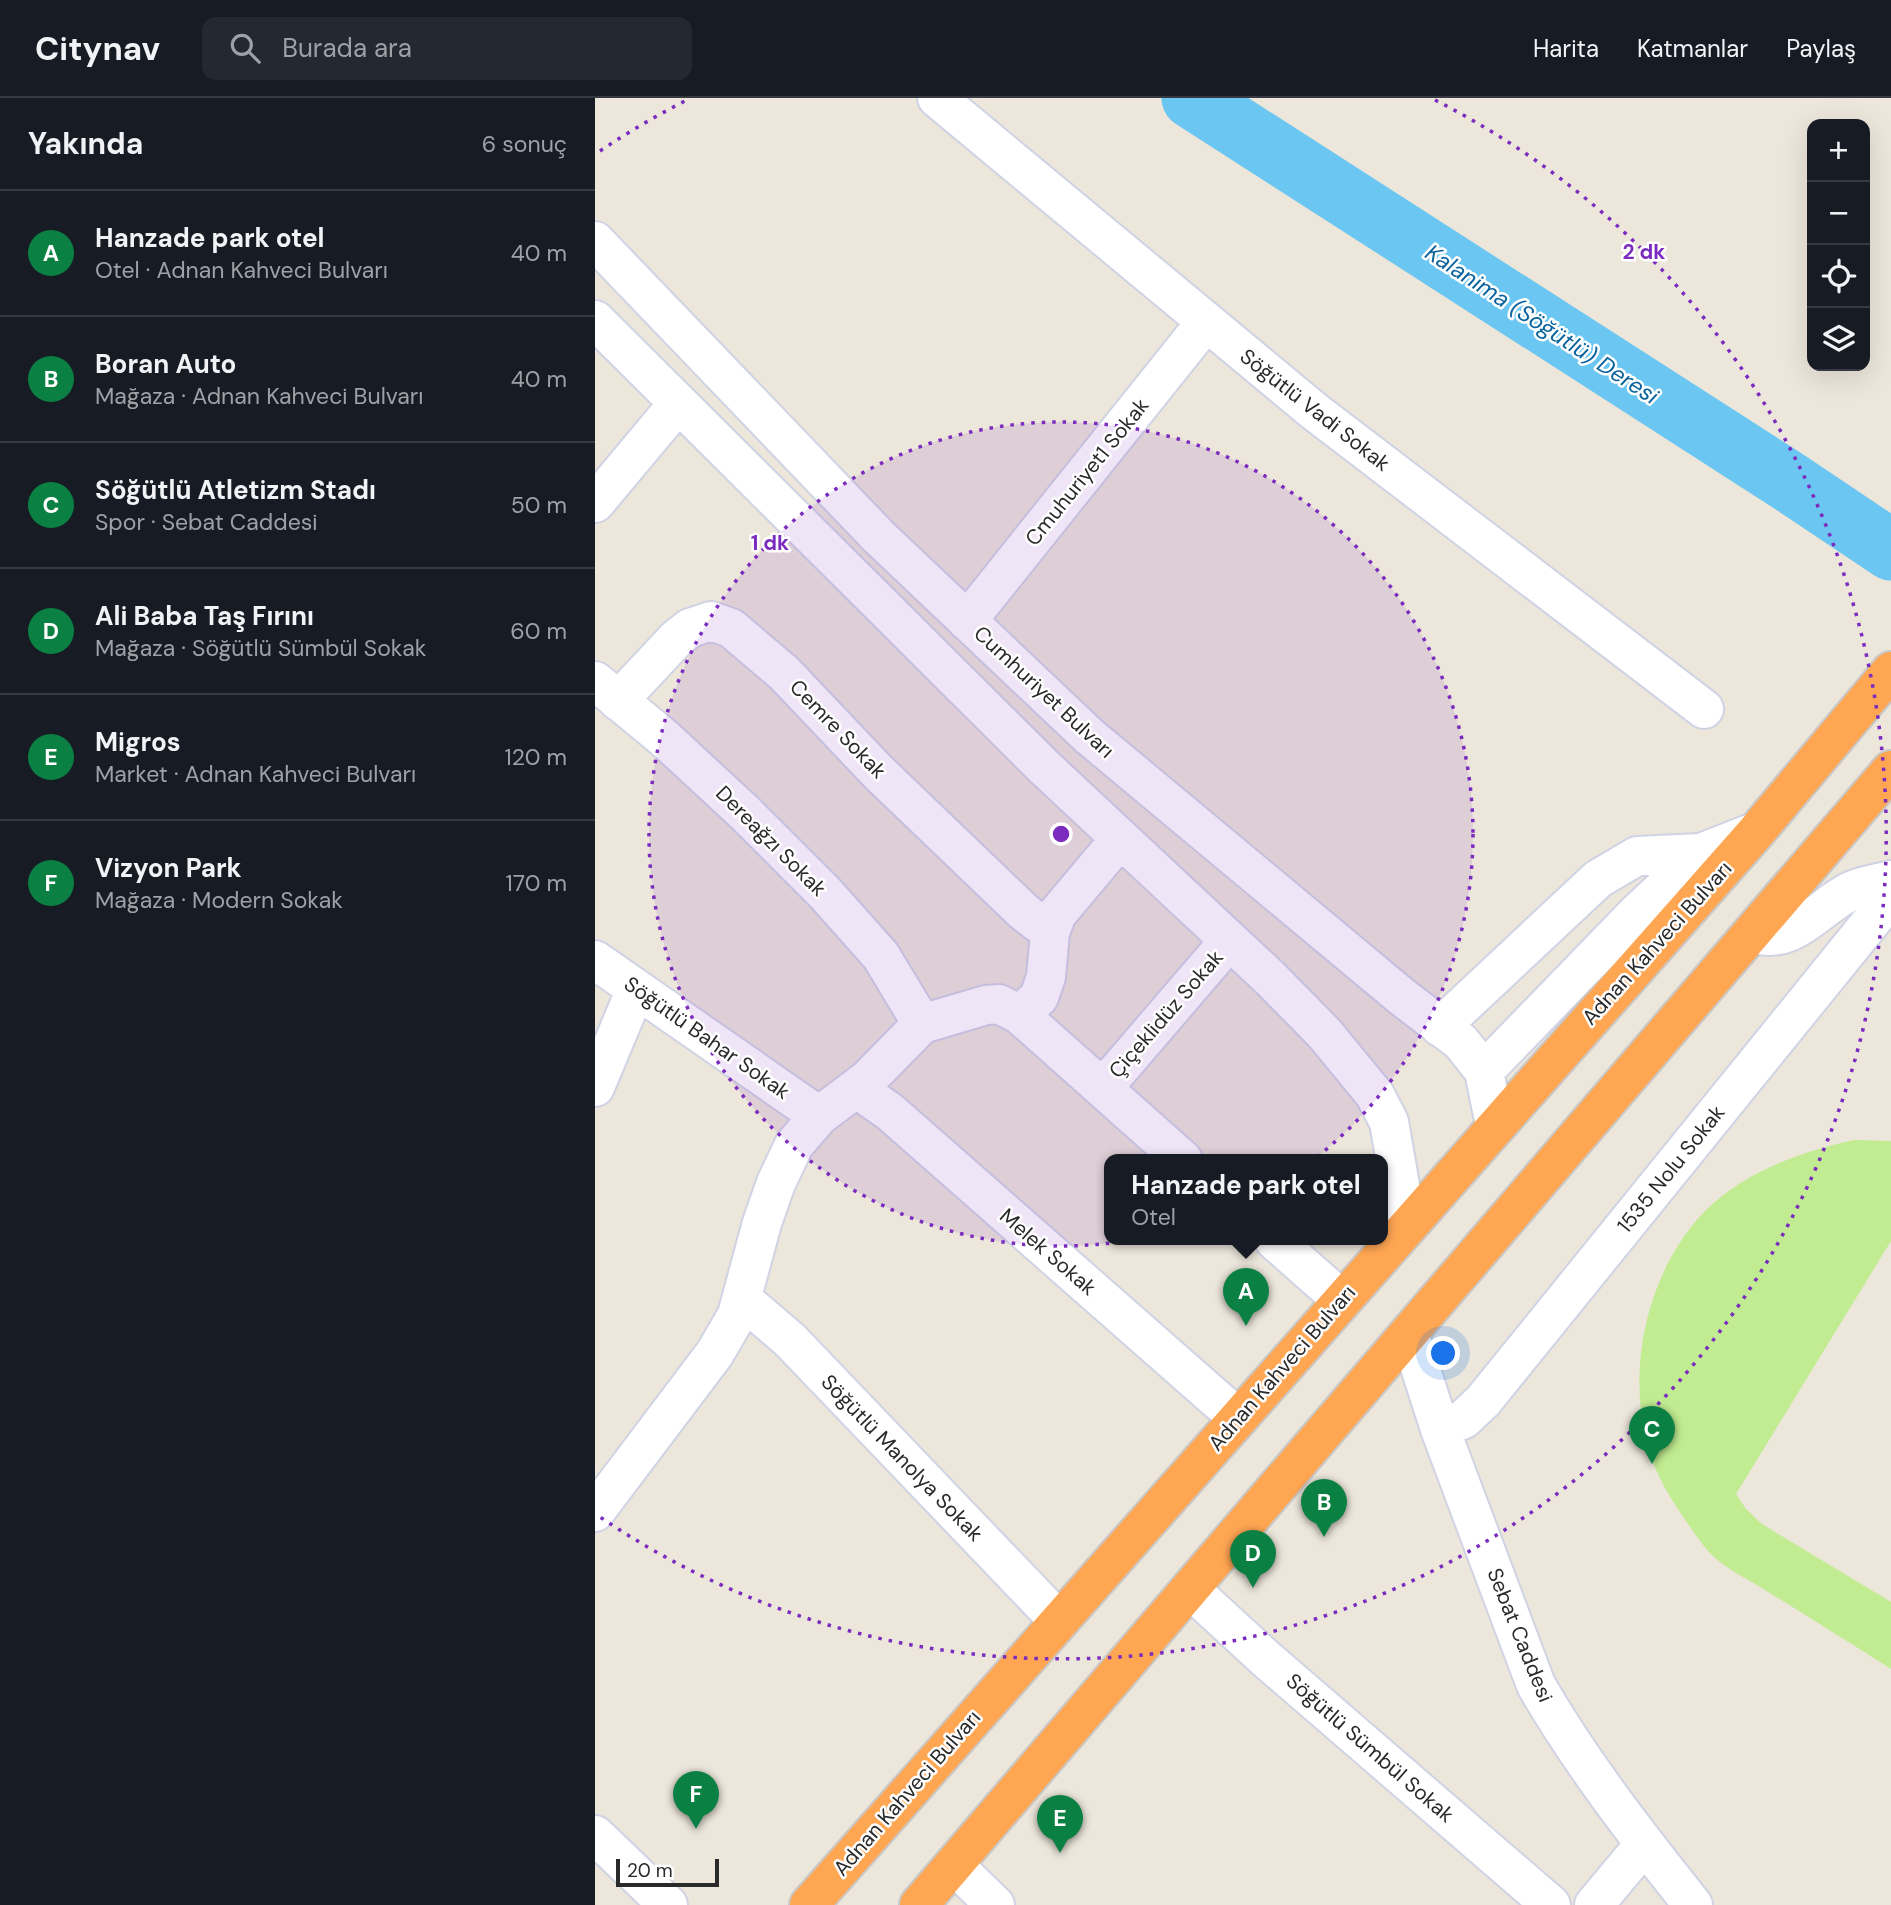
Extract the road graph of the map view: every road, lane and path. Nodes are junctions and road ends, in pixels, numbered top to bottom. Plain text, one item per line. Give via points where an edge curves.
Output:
1 (937, 98) edge
2 (595, 241) edge
3 (595, 320) edge
4 (1206, 322) junction
5 (677, 405) junction
6 (595, 503) edge
7 (967, 621) junction
8 (1891, 671) edge
9 (606, 691) edge
10 (1704, 709) dead end
11 (1891, 770) edge
12 (1759, 828) junction
13 (1121, 839) junction
14 (1702, 852) junction
15 (1891, 880) edge
16 (1891, 897) edge
17 (1050, 932) junction
18 (1752, 933) junction
19 (1229, 941) junction
20 (595, 960) edge
21 (636, 989) junction
22 (1020, 1015) junction
23 (922, 1024) junction
24 (1440, 1027) junction
25 (1484, 1071) junction
26 (595, 1087) edge
27 (856, 1088) junction
28 (1103, 1088) junction
29 (819, 1116) junction
30 (1495, 1125) junction
31 (1177, 1154) edge
32 (1407, 1226) junction
33 (1280, 1245) edge
34 (742, 1299) junction
35 (1342, 1300) junction
36 (1409, 1333) junction
37 (1238, 1419) junction
38 (1440, 1429) junction
39 (595, 1512) edge
40 (1190, 1589) junction
41 (1059, 1621) junction
42 (595, 1835) edge
43 (1644, 1845) junction
44 (954, 1865) junction
45 (668, 1905) edge
46 (809, 1905) edge
47 (919, 1905) edge
48 (995, 1905) edge
49 (1551, 1905) edge
50 (1594, 1905) edge
51 (1693, 1905) edge

1 - 4 street, Söğütlü Vadi Sokak
2 - 7 street, Cumhuriyet Bulvarı via 879,537
3 - 5 street
4 - 7 street, Cmuhuriyet1 Sokak
4 - 10 street, Söğütlü Vadi Sokak via 1314,411
5 - 6 street
5 - 13 street
7 - 24 street, Cumhuriyet Bulvarı via 1089,736
8 - 12 highway, Adnan Kahveci Bulvarı
9 - 17 street, Cemre Sokak via 690,628 711,621 731,628 784,674 977,868
9 - 23 street, Dereağzı Sokak via 664,738 825,893 881,956
11 - 18 highway
12 - 14 street
12 - 30 highway, Adnan Kahveci Bulvarı
13 - 17 street via 1057,914
13 - 19 street
14 - 24 street via 1637,856 1598,879
14 - 25 street
15 - 18 street via 1845,893 1782,935
16 - 38 street, 1535 Nolu Sokak via 1483,1401 1464,1419
17 - 22 street via 1047,977 1039,997
18 - 36 highway
19 - 28 street, Çiçeklidüz Sokak
19 - 32 street via 1325,1034 1375,1095 1389,1122
20 - 21 street, Söğütlü Bahar Sokak
21 - 26 street
21 - 29 street, Söğütlü Bahar Sokak
22 - 23 street via 999,1004 986,1005
22 - 28 street
23 - 27 street
24 - 25 street, Cumhuriyet Bulvarı via 1461,1042
25 - 30 street, Cumhuriyet Bulvarı
27 - 29 street
27 - 37 street, Melek Sokak via 890,1112
28 - 31 street
29 - 34 street via 794,1145 776,1183
30 - 32 highway, Adnan Kahveci Bulvarı
32 - 35 highway, Adnan Kahveci Bulvarı
33 - 35 street
34 - 39 street via 715,1353
34 - 41 street, Söğütlü Manolya Sokak via 790,1340
35 - 37 highway, Adnan Kahveci Bulvarı
36 - 38 street, Sebat Caddesi
36 - 40 highway
37 - 41 highway, Adnan Kahveci Bulvarı
38 - 43 street, Sebat Caddesi via 1536,1685
40 - 44 highway
40 - 49 street, Söğütlü Sümbül Sokak
41 - 46 highway, Adnan Kahveci Bulvarı
42 - 45 street
43 - 50 street
43 - 51 street, Sebat Caddesi
44 - 47 highway
44 - 48 street

